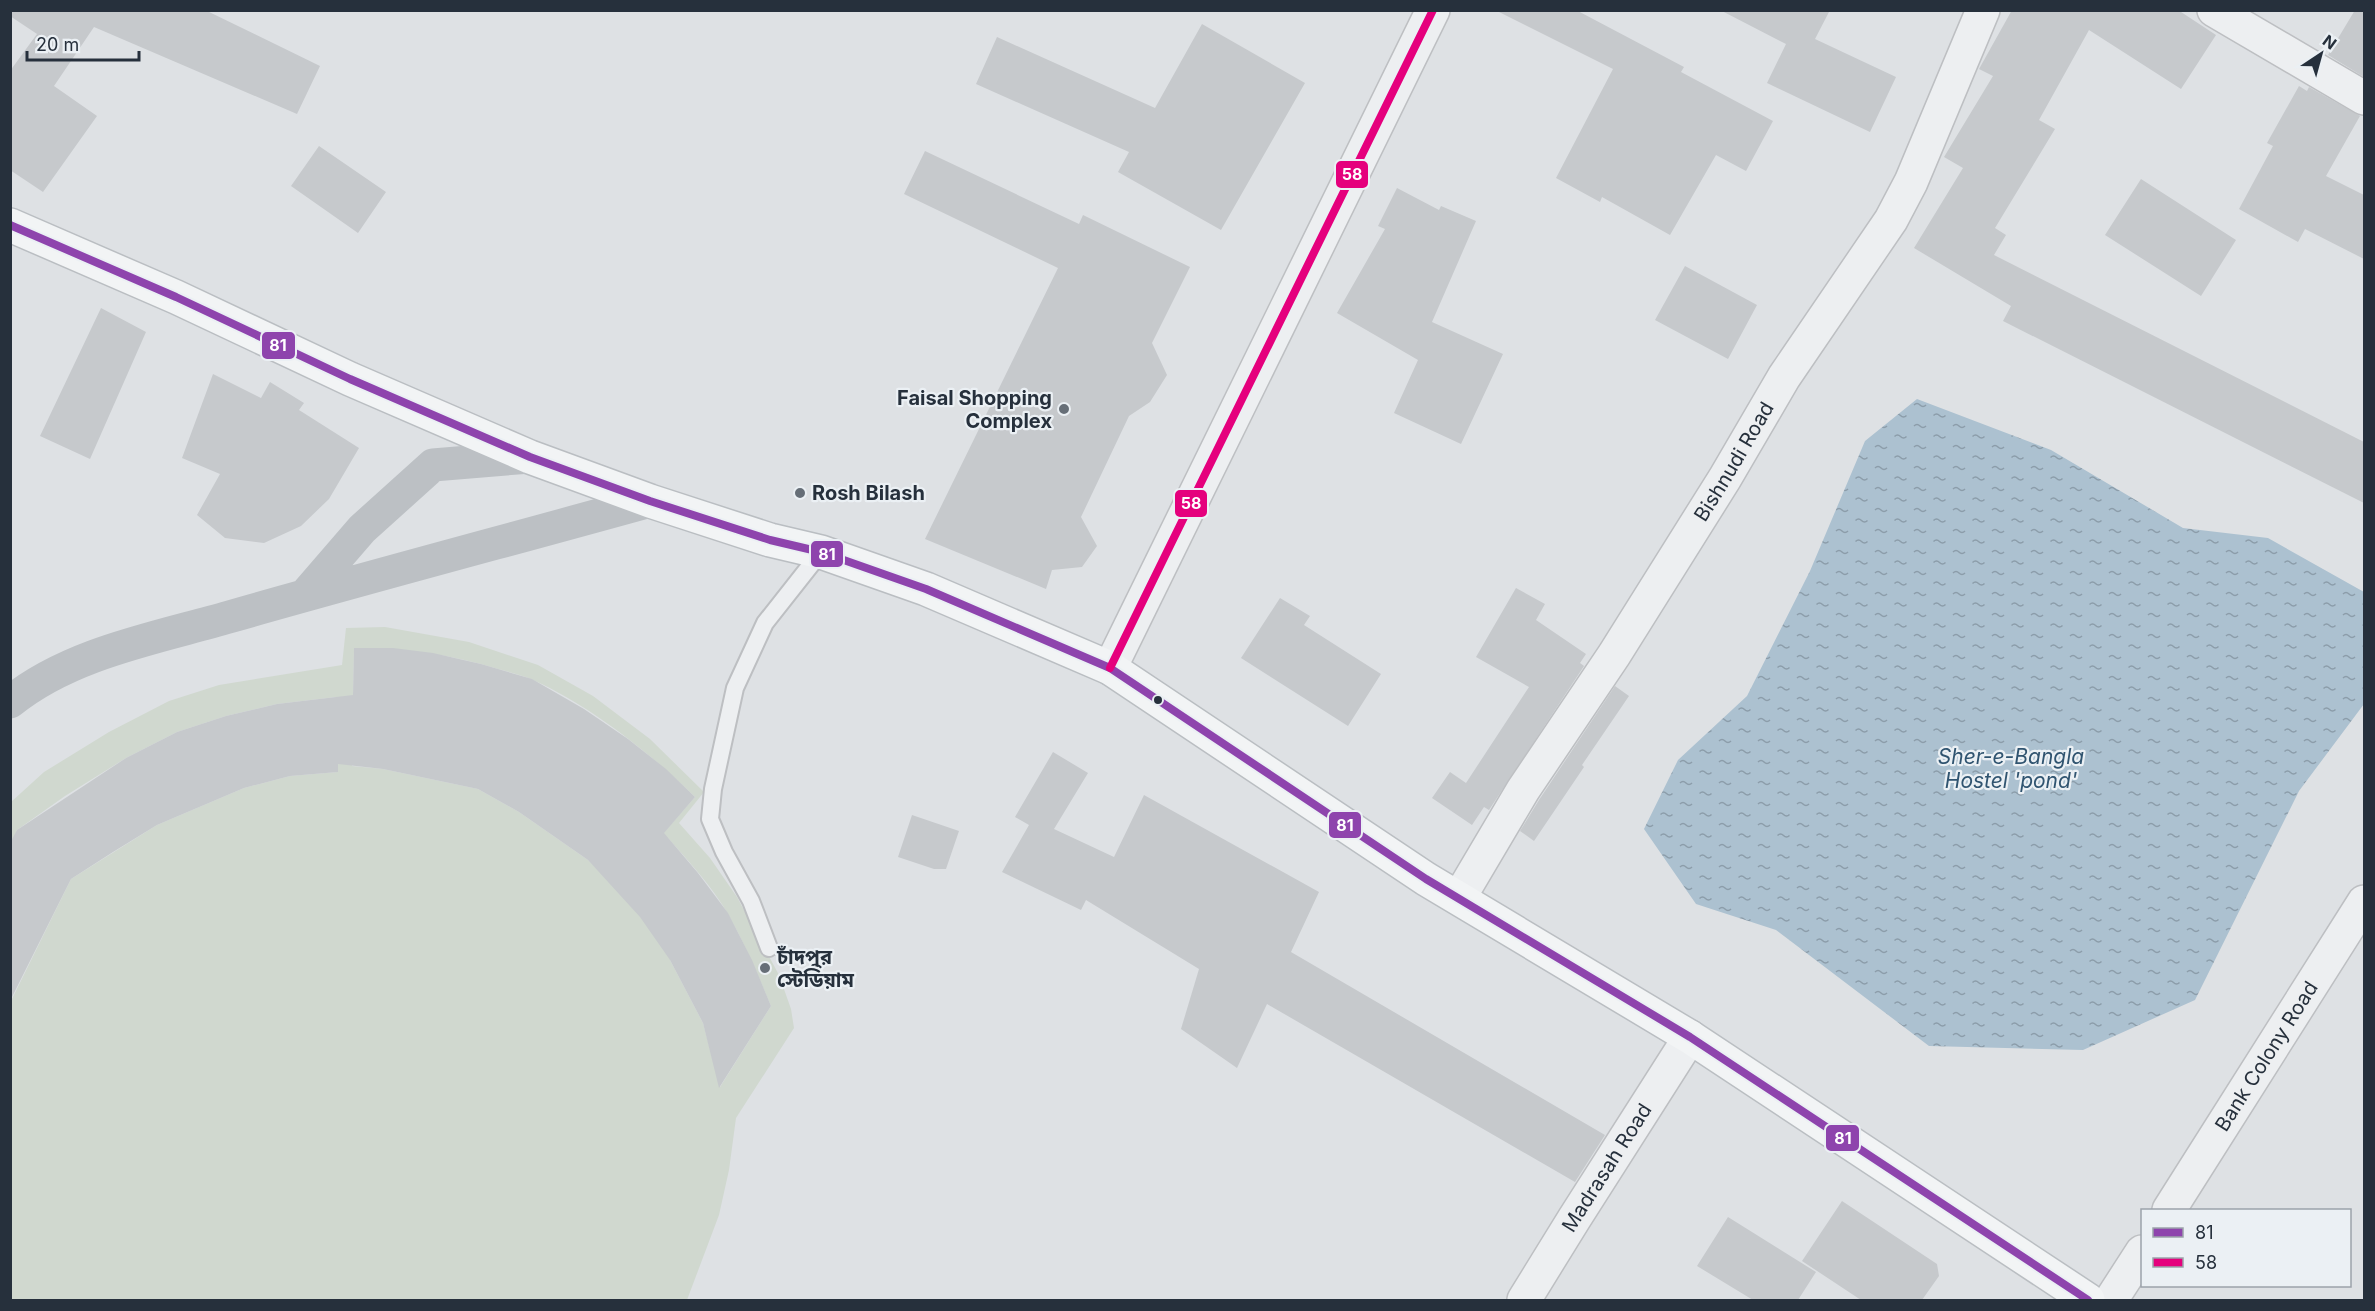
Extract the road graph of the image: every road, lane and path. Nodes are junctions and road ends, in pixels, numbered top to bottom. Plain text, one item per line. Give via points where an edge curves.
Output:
1 (1433, 10) edge
2 (1983, 10) edge
3 (2214, 10) edge
4 (2364, 98) edge
5 (10, 225) edge
6 (530, 457) junction
7 (650, 501) junction
8 (821, 552) junction
9 (305, 595) junction
10 (1110, 668) junction
11 (10, 702) edge
12 (1459, 898) junction
13 (2364, 902) edge
14 (769, 948) dead end
15 (1690, 1036) junction
16 (2170, 1209) edge
17 (2141, 1253) edge
18 (1524, 1300) edge
19 (2088, 1300) edge
20 (2111, 1300) edge

1 - 10 street
2 - 12 street, Bishnudi Road via 1911,182 1891,220 1784,377 1725,478 1614,655 1523,790
3 - 4 street
5 - 6 main road
6 - 7 main road
6 - 9 street via 433,465 362,529
7 - 8 main road via 770,540
7 - 9 street
8 - 10 main road via 926,589
8 - 14 lane via 765,623 739,679 713,789 710,819
9 - 11 street via 84,659 31,686
10 - 12 main road
12 - 15 main road
13 - 16 street, Bank Colony Road
15 - 18 street, Madrasah Road
15 - 19 main road
17 - 20 street

